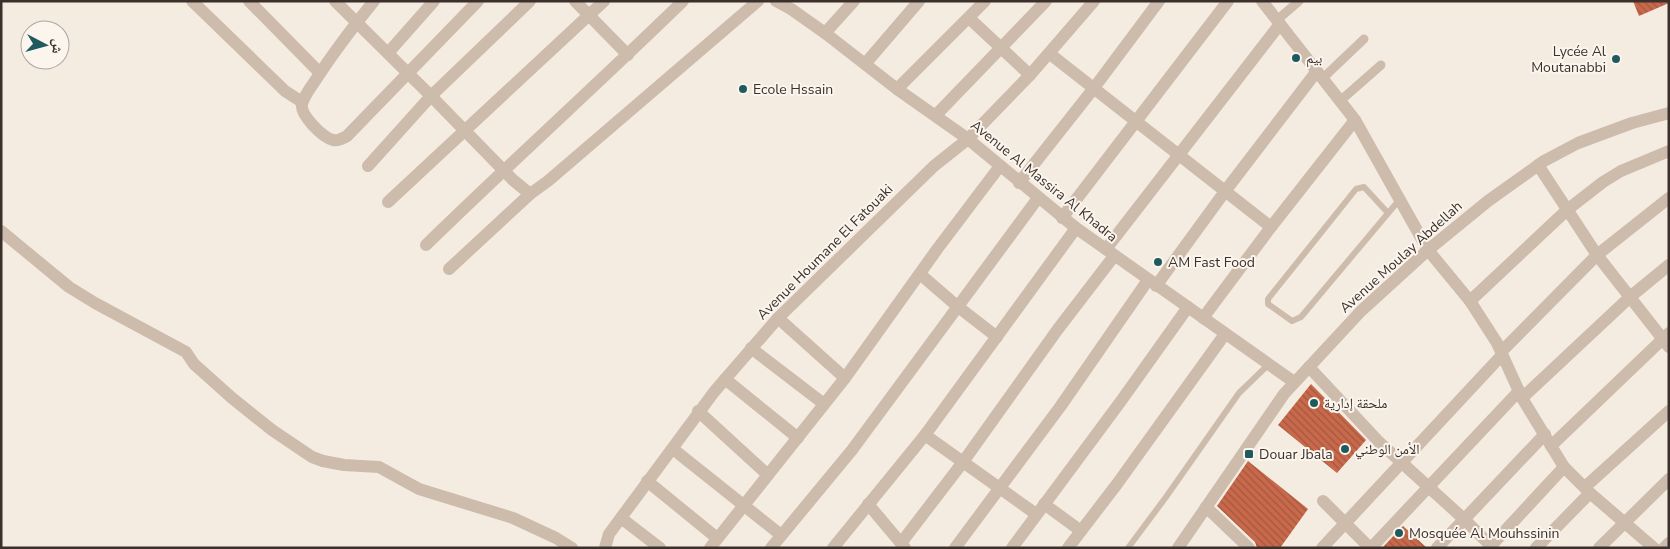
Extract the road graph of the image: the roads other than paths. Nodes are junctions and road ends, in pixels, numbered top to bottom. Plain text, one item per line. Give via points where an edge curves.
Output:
1 (192, 1) edge
2 (248, 1) edge
3 (335, 1) edge
4 (374, 1) edge
5 (434, 1) edge
6 (478, 1) edge
7 (530, 1) edge
8 (575, 1) edge
9 (604, 1) edge
10 (683, 1) edge
11 (758, 1) edge
12 (776, 1) edge
13 (854, 1) edge
14 (919, 1) edge
15 (985, 1) edge
16 (1046, 1) edge
17 (1094, 1) edge
18 (1159, 1) edge
19 (1228, 1) edge
20 (1262, 1) edge
21 (1299, 1) edge
22 (589, 15) junction
23 (969, 18) junction
24 (357, 22) junction
25 (1278, 22) junction
26 (824, 33) junction
27 (1364, 39) dead end
28 (1002, 48) junction
29 (388, 53) junction
30 (1050, 54) junction
31 (628, 55) junction
32 (865, 64) junction
33 (1381, 65) dead end
34 (407, 73) junction
35 (320, 74) junction
36 (1030, 75) junction
37 (1320, 75) junction
38 (1094, 88) junction
39 (897, 89) junction
40 (431, 96) junction
41 (1340, 101) junction
42 (302, 102) junction
43 (1669, 113) edge
44 (936, 116) junction
45 (1136, 120) junction
46 (1355, 120) junction
47 (465, 132) junction
48 (968, 139) junction
49 (1669, 151) edge
50 (1179, 154) junction
51 (1538, 165) junction
52 (368, 166) dead end
53 (1000, 166) junction
54 (503, 170) junction
55 (1019, 183) junction
56 (1226, 190) junction
57 (530, 194) junction
58 (1038, 198) junction
59 (1669, 198) edge
60 (1400, 199) junction
61 (388, 202) dead end
62 (1568, 210) junction
63 (1388, 213) junction
64 (1062, 218) junction
65 (1271, 227) junction
66 (1076, 228) junction
67 (1, 231) edge
68 (426, 245) dead end
69 (1428, 250) junction
70 (1110, 253) junction
71 (1597, 255) junction
72 (1669, 265) edge
73 (449, 270) dead end
74 (920, 274) junction
75 (1152, 283) junction
76 (1630, 296) junction
77 (1470, 301) junction
78 (958, 306) junction
79 (1188, 307) junction
80 (778, 318) junction
81 (1203, 318) junction
82 (1225, 334) junction
83 (997, 337) junction
84 (1667, 340) edge
85 (751, 348) junction
86 (1501, 353) junction
87 (1269, 364) junction
88 (1309, 367) junction
89 (845, 378) junction
90 (725, 379) junction
91 (1294, 382) junction
92 (1520, 394) junction
93 (824, 404) junction
94 (1669, 411) edge
95 (698, 412) junction
96 (1544, 434) junction
97 (924, 435) junction
98 (798, 438) junction
99 (1551, 446) junction
100 (673, 448) junction
101 (962, 462) junction
102 (1402, 463) junction
103 (1564, 467) junction
104 (768, 475) junction
105 (1669, 479) edge
106 (647, 481) junction
107 (1428, 487) junction
108 (1000, 488) junction
109 (1588, 490) junction
110 (1323, 501) dead end
111 (868, 504) junction
112 (744, 505) junction
113 (1206, 507) junction
114 (1040, 509) junction
115 (621, 518) junction
116 (1465, 520) junction
117 (1624, 522) junction
118 (1345, 523) junction
119 (1081, 531) junction
120 (781, 535) junction
121 (714, 543) edge
122 (1669, 543) edge
123 (903, 545) edge
124 (836, 547) edge
125 (1491, 547) edge
126 (572, 548) edge
127 (606, 548) edge
128 (660, 548) edge
129 (771, 548) edge
130 (955, 548) edge
131 (1012, 548) edge
132 (1068, 548) edge
133 (1128, 548) edge
134 (1178, 548) edge
135 (1249, 548) edge
136 (1322, 548) edge
137 (1371, 548) edge
138 (1437, 548) edge
139 (1536, 548) edge
140 (1599, 548) edge
141 (1654, 548) edge
142 (1664, 548) edge

1 - 42 street via 285,90
2 - 35 street
3 - 24 street
4 - 24 street
5 - 29 street
6 - 34 street
7 - 40 street
8 - 22 street
9 - 22 street
10 - 31 street
11 - 57 street
12 - 26 street, Avenue Al Massira Al Khadra
13 - 26 street
14 - 32 street
15 - 23 street
16 - 28 street
17 - 30 street, Avenue Houmane El Fatouaki
18 - 38 street
19 - 45 street
20 - 25 street
21 - 25 street
22 - 31 street
22 - 47 street
23 - 28 street
23 - 39 street
24 - 29 street
24 - 35 street
25 - 37 street
25 - 50 street
26 - 32 street, Avenue Al Massira Al Khadra
27 - 37 street
28 - 36 street
28 - 44 street
29 - 34 street
30 - 36 street, Avenue Houmane El Fatouaki
30 - 38 street
31 - 54 street
32 - 39 street, Avenue Al Massira Al Khadra
33 - 41 street
34 - 40 street
34 - 42 street via 340,140 328,138 304,116
35 - 42 street
36 - 48 street, Avenue Houmane El Fatouaki
37 - 41 street
37 - 56 street
38 - 45 street
38 - 55 street
39 - 44 street, Avenue Al Massira Al Khadra
40 - 47 street
40 - 52 street
41 - 46 street
43 - 51 street, Avenue Moulay Abdellah via 1578,142
44 - 48 street, Avenue Al Massira Al Khadra
45 - 50 street
45 - 64 street
46 - 60 street
46 - 65 street
47 - 54 street
47 - 61 street
48 - 53 street, Avenue Al Massira Al Khadra
48 - 80 street, Avenue Houmane El Fatouaki via 934,166
49 - 62 street via 1621,170
50 - 56 street
50 - 70 street
51 - 62 street
51 - 69 street, Avenue Moulay Abdellah
53 - 55 street, Avenue Al Massira Al Khadra
53 - 74 street
54 - 57 street
54 - 68 street
55 - 58 street, Avenue Al Massira Al Khadra
56 - 65 street
56 - 75 street
57 - 73 street
58 - 64 street, Avenue Al Massira Al Khadra
58 - 78 street
59 - 71 street
60 - 63 lane
60 - 69 street
62 - 71 street
62 - 77 street
63 - 63 lane via 1301,317 1292,321 1268,304 1268,299 1356,189 1364,187
64 - 66 street, Avenue Al Massira Al Khadra
65 - 81 street
66 - 70 street, Avenue Al Massira Al Khadra
66 - 83 street
67 - 126 street via 68,287 186,352 194,364 232,398 312,457 344,465 379,467 419,489 514,518
69 - 77 street
69 - 88 street, Avenue Moulay Abdellah via 1360,310
70 - 75 street, Avenue Al Massira Al Khadra
70 - 101 street
71 - 76 street
71 - 86 street
72 - 76 street
74 - 78 street
74 - 89 street
75 - 79 street, Avenue Al Massira Al Khadra
75 - 108 street
76 - 84 street
76 - 92 street
77 - 86 street
78 - 83 street
78 - 120 street via 858,442
79 - 81 street, Avenue Al Massira Al Khadra
79 - 114 street
80 - 85 street, Avenue Houmane El Fatouaki
80 - 89 street
81 - 82 street, Avenue Al Massira Al Khadra
82 - 87 street, Avenue Al Massira Al Khadra
82 - 119 street
83 - 97 street
84 - 99 street
85 - 90 street, Avenue Houmane El Fatouaki
85 - 93 street
86 - 92 street
86 - 102 street
87 - 91 street, Avenue Al Massira Al Khadra
87 - 133 lane via 1239,393
88 - 91 street, Avenue Moulay Abdellah
88 - 102 street
89 - 93 street
90 - 95 street, Avenue Houmane El Fatouaki
90 - 98 street
91 - 113 street, Avenue Moulay Abdellah via 1264,420
92 - 96 street
92 - 107 street
93 - 98 street
94 - 109 street
95 - 100 street, Avenue Houmane El Fatouaki
95 - 104 street
96 - 99 street
96 - 116 street
97 - 101 street
97 - 111 street
98 - 104 street
99 - 103 street
100 - 106 street, Avenue Houmane El Fatouaki
100 - 112 street
101 - 108 street
101 - 123 street
102 - 107 street
102 - 118 street
103 - 109 street
103 - 125 street
104 - 112 street
105 - 117 street
106 - 115 street, Avenue Houmane El Fatouaki
106 - 121 street
107 - 116 street
107 - 137 street
108 - 114 street
108 - 130 street
109 - 117 street
109 - 139 street
110 - 118 street
111 - 123 street
111 - 124 street
112 - 120 street
112 - 121 street
113 - 134 street, Avenue Moulay Abdellah
113 - 135 street
114 - 119 street
114 - 131 street
115 - 127 street, Avenue Houmane El Fatouaki via 609,534
115 - 128 street
116 - 125 street
116 - 138 street
117 - 140 street
117 - 141 street
118 - 136 street
118 - 137 street
119 - 132 street
120 - 129 street
122 - 142 street

